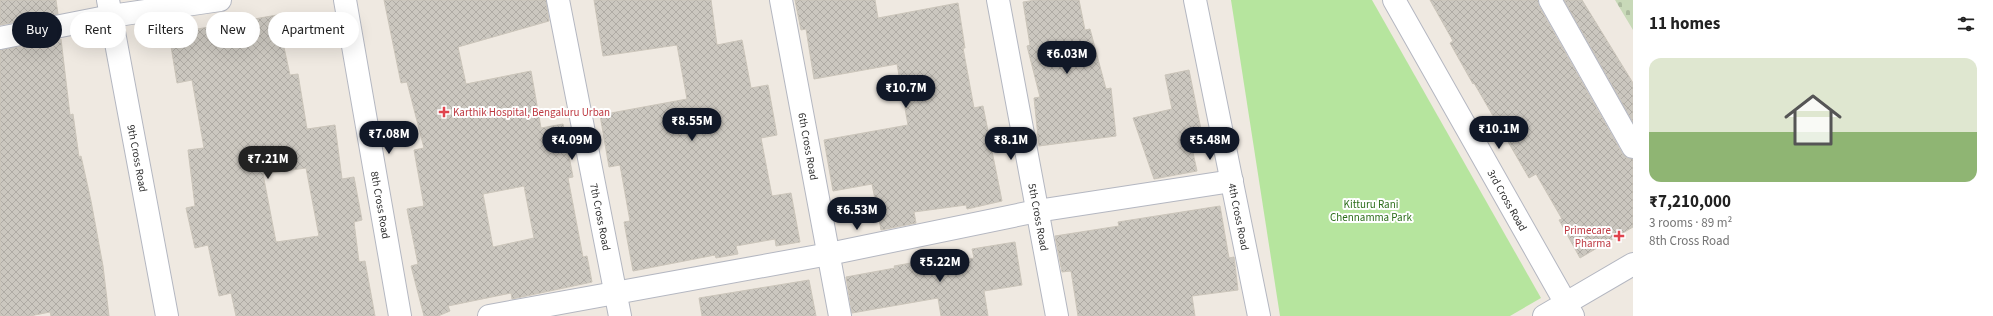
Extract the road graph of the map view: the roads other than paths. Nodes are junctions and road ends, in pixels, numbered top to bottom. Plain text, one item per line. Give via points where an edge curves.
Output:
1 (220, 0) edge
2 (344, 0) edge
3 (558, 0) edge
4 (781, 0) edge
5 (998, 0) edge
6 (1195, 0) edge
7 (1394, 0) edge
8 (1550, 0) edge
9 (110, 8) edge
10 (0, 38) edge
11 (1633, 147) edge
12 (1232, 182) junction
13 (1037, 211) junction
14 (829, 254) junction
15 (1633, 264) edge
16 (615, 292) junction
17 (1569, 310) edge
18 (167, 316) edge
19 (400, 316) edge
20 (489, 316) edge
21 (620, 316) edge
22 (840, 316) edge
23 (1057, 316) edge
24 (1259, 316) edge
25 (1544, 316) edge

1 - 9 street
2 - 19 street, 8th Cross Road
3 - 16 street, 7th Cross Road
4 - 14 street, 6th Cross Road
5 - 13 street, 5th Cross Road
6 - 12 street, 4th Cross Road
7 - 17 street, 3rd Cross Road
8 - 11 street
9 - 10 street
9 - 18 street, 9th Cross Road
12 - 13 street
12 - 24 street, 4th Cross Road
13 - 14 street
13 - 23 street, 5th Cross Road
14 - 16 street
14 - 22 street, 6th Cross Road
15 - 17 street
16 - 20 street
16 - 21 street, 7th Cross Road
17 - 25 street

